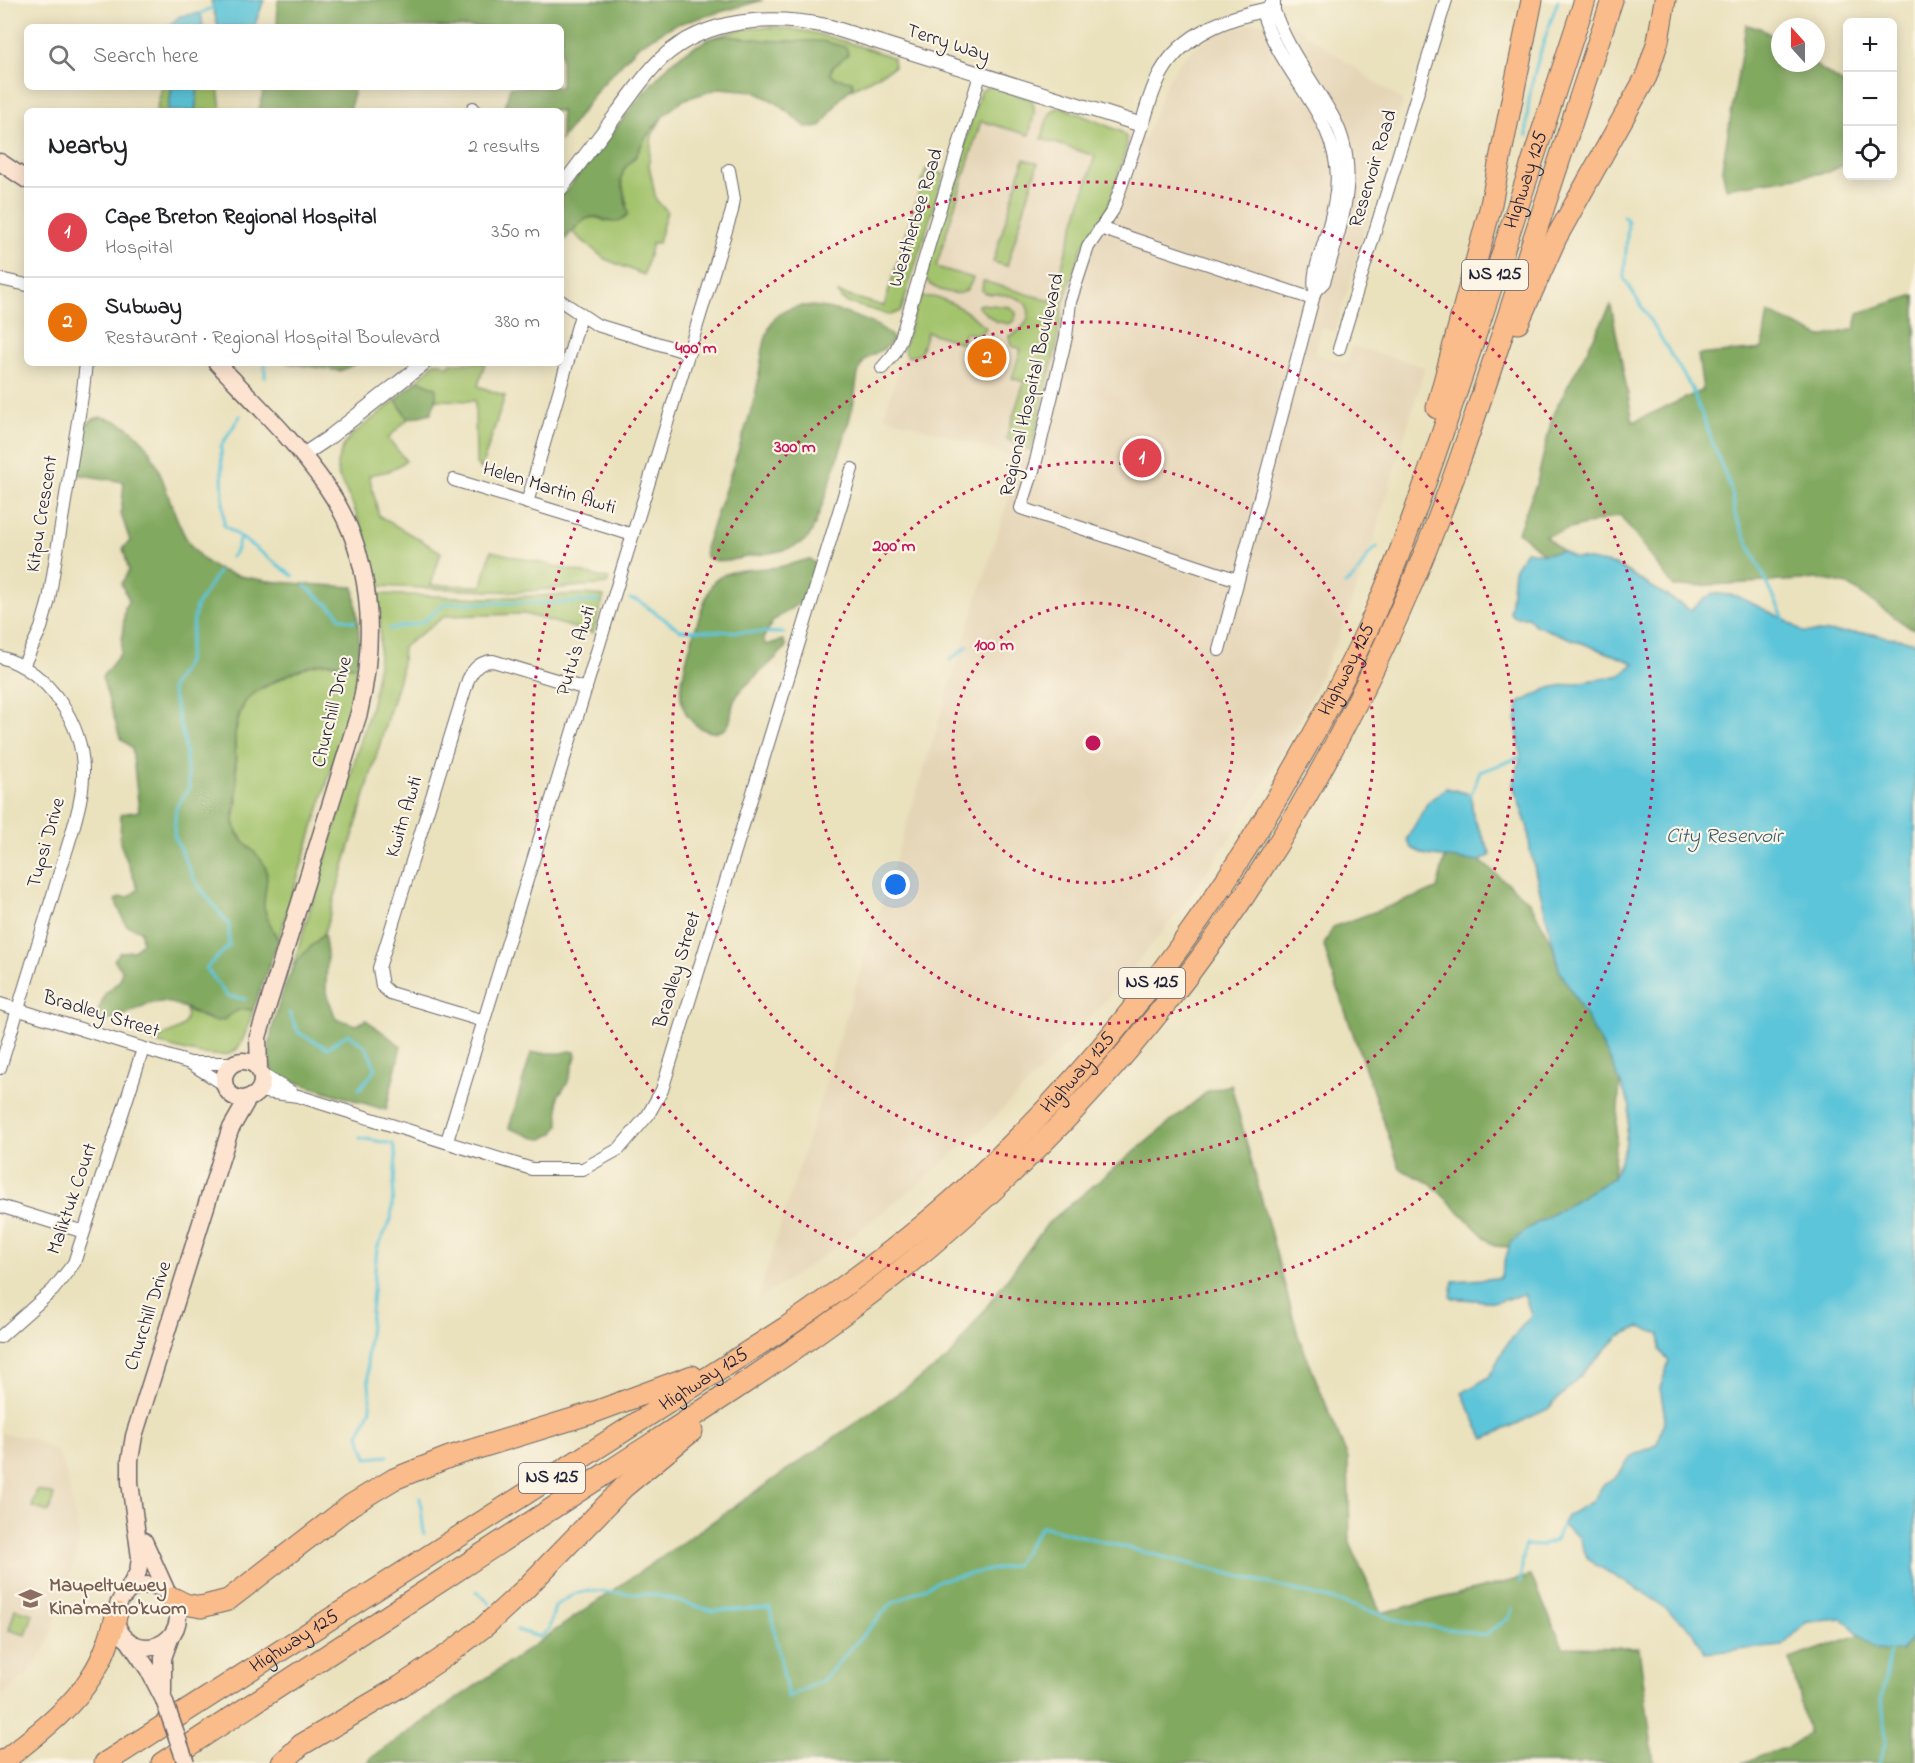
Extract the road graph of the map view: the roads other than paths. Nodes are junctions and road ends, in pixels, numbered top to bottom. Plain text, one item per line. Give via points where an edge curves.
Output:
1 (1446, 0) edge
2 (1532, 0) edge
3 (1585, 0) edge
4 (1612, 0) edge
5 (1665, 0) edge
6 (1267, 5) edge
7 (980, 75) junction
8 (1142, 125) junction
9 (0, 162) edge
10 (729, 170) dead end
11 (24, 178) edge
12 (564, 184) edge
13 (1101, 228) junction
14 (0, 279) edge
15 (24, 284) edge
16 (1314, 295) junction
17 (564, 303) edge
18 (581, 315) junction
19 (1339, 349) dead end
20 (688, 353) junction
21 (86, 366) edge
22 (221, 366) edge
23 (420, 366) edge
24 (882, 368) dead end
25 (1471, 431) junction
26 (303, 455) junction
27 (852, 469) dead end
28 (454, 480) dead end
29 (527, 503) junction
30 (633, 535) junction
31 (1401, 549) junction
32 (1238, 580) junction
33 (1219, 650) dead end
34 (0, 657) edge
35 (23, 666) junction
36 (586, 689) junction
37 (0, 1004) edge
38 (18, 1010) junction
39 (484, 1021) junction
40 (258, 1037) junction
41 (143, 1049) junction
42 (236, 1063) junction
43 (190, 1064) junction
44 (0, 1068) edge
45 (248, 1085) junction
46 (447, 1141) junction
47 (0, 1206) edge
48 (84, 1232) junction
49 (788, 1326) junction
50 (0, 1337) edge
51 (794, 1348) junction
52 (135, 1518) junction
53 (170, 1595) junction
54 (121, 1604) junction
55 (171, 1636) junction
56 (127, 1639) junction
57 (164, 1700) junction
58 (1, 1763) edge
59 (105, 1763) edge
60 (162, 1763) edge
61 (186, 1763) edge
62 (282, 1763) edge

1 - 19 street, Reservoir Road
2 - 31 highway via 1488,219
3 - 31 highway, Highway 125 / NS 125
4 - 25 highway, Highway 125 / NS 125
5 - 25 highway via 1658,41 1646,77 1556,238
6 - 8 street via 1214,26 1184,45 1160,75
6 - 16 street via 1271,38 1328,134 1336,161 1336,191 1313,278
7 - 8 street, Terry Way
7 - 12 street, Terry Way via 813,23 753,21 716,28 682,43 654,66
7 - 24 street, Weatherbee Road via 900,341
8 - 13 street, Regional Hospital Boulevard via 1113,210
9 - 11 main road
10 - 20 street, Putu's Awti via 732,211
13 - 16 street
13 - 32 street, Regional Hospital Boulevard via 1088,247 1070,302 1063,348 1021,508
14 - 15 street
16 - 32 street
17 - 18 street
18 - 20 street via 607,328
18 - 29 street
20 - 30 street, Putu's Awti
21 - 35 street, Kitpu Crescent via 49,600
22 - 26 main road, Churchill Drive
23 - 26 street
25 - 51 highway, Highway 125 / NS 125 via 1436,525 1365,683 1299,807 1200,958 1106,1075 1023,1162 917,1257
26 - 40 main road, Churchill Drive via 337,503 351,532 367,587 370,644 356,723
27 - 46 street, Bradley Street via 662,1090 648,1115 619,1149 583,1169 532,1169
28 - 29 street, Helen Martin Awti
29 - 30 street, Helen Martin Awti
30 - 36 street, Putu's Awti
31 - 49 highway, Highway 125 / NS 125 via 1353,659 1257,834 1186,940 1133,1008 1053,1100 966,1188 896,1248
32 - 33 street
34 - 35 street, Tupsi Drive
35 - 38 street, Tupsi Drive via 48,688 68,715 78,741 83,775 77,813
36 - 39 street, Putu's Awti
36 - 39 street, Kwitn Awti via 493,661 474,669 379,968 382,986 390,993
37 - 38 street, Bradley Street
38 - 41 street, Bradley Street
38 - 44 street, Tupsi Drive
39 - 46 street, Putu's Awti
40 - 42 main road, Churchill Drive
40 - 45 main road, Churchill Drive
41 - 43 street, Bradley Street
41 - 48 street, Maliktuk Court
42 - 43 street, Bradley Street
42 - 45 main road via 249,1062
42 - 45 main road, Churchill Drive via 226,1072
43 - 45 street, Bradley Street
45 - 46 street, Bradley Street
45 - 52 main road, Churchill Drive via 230,1130 134,1436 130,1474
47 - 48 street
48 - 50 street, Maliktuk Court via 77,1256 60,1283
49 - 53 highway via 692,1376 394,1479 351,1505 228,1600 201,1607
49 - 59 highway, Highway 125 / NS 125
51 - 60 highway, Highway 125 / NS 125
51 - 62 highway via 624,1487 485,1626 401,1686 301,1745
52 - 53 main road, Churchill Drive
52 - 54 main road, Churchill Drive via 140,1565
53 - 54 main road via 159,1587 143,1585 132,1589
53 - 55 main road via 178,1614
54 - 56 main road via 117,1623
54 - 58 highway via 104,1652 85,1688
55 - 56 main road via 145,1646
55 - 57 main road via 163,1658
56 - 57 main road
57 - 61 main road, bridge

